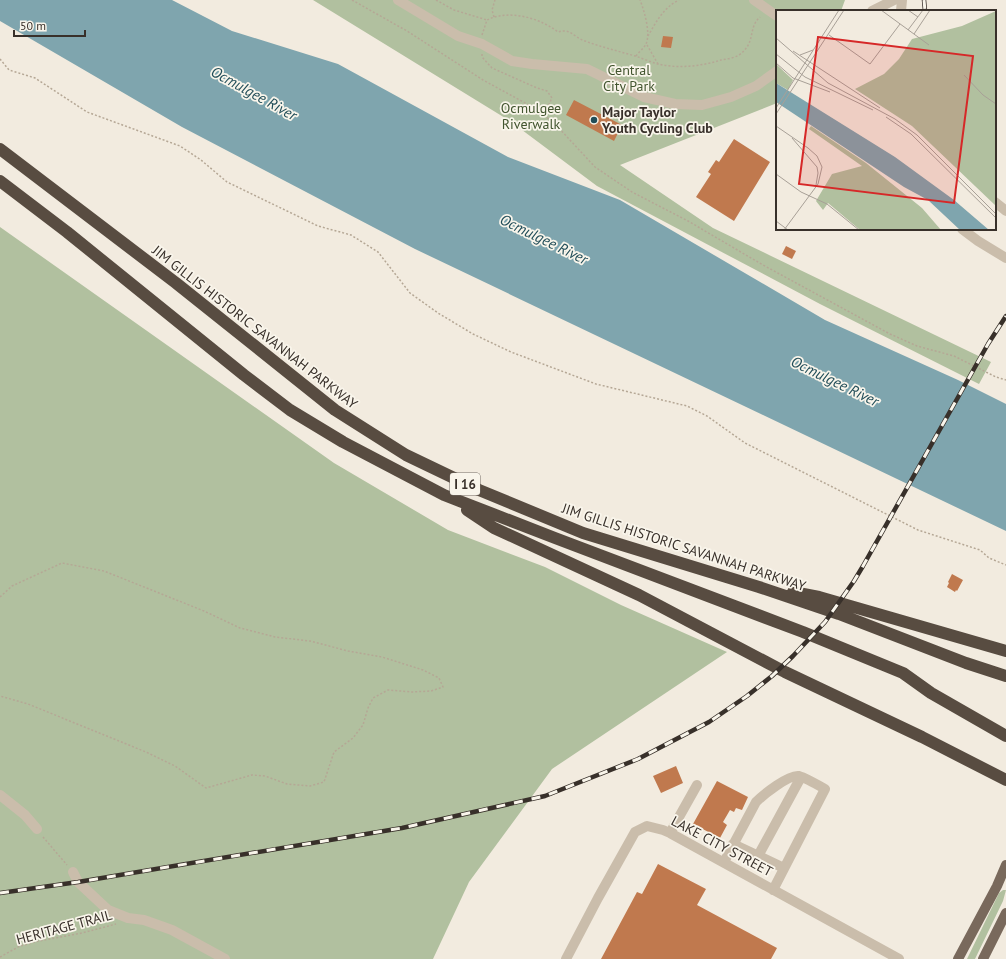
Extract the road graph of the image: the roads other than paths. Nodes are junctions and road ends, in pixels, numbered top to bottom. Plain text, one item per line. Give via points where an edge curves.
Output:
1 (398, 0) edge
2 (754, 0) edge
3 (894, 0) edge
4 (899, 0) edge
5 (902, 0) edge
6 (874, 10) edge
7 (889, 10) edge
8 (901, 10) edge
9 (776, 15) edge
10 (776, 72) edge
11 (0, 149) edge
12 (0, 181) edge
13 (996, 203) edge
14 (1006, 211) edge
15 (963, 230) edge
16 (1006, 258) edge
17 (444, 495) junction
18 (759, 586) junction
19 (1006, 651) edge
20 (1006, 676) edge
21 (1006, 736) edge
22 (801, 777) junction
23 (1006, 780) edge
24 (697, 785) dead end
25 (0, 795) edge
26 (37, 829) road end
27 (670, 833) junction
28 (734, 844) junction
29 (758, 856) junction
30 (724, 862) junction
31 (1006, 866) edge
32 (784, 868) junction
33 (73, 872) road end
34 (773, 890) junction
35 (1006, 913) edge
36 (225, 959) edge
37 (566, 959) edge
38 (899, 959) edge
39 (958, 959) edge
40 (983, 959) edge

1 - 10 street via 458,36 482,44 512,61 587,69 644,97 675,104 702,105 731,97 756,86
2 - 9 street
3 - 6 street
4 - 7 street
5 - 8 street
11 - 18 highway, JIM GILLIS HISTORIC SAVANNAH PARKWAY / I 16 via 182,288 334,410 406,455 479,490 583,533
12 - 17 highway, I 16 via 290,410 343,442
13 - 14 street
15 - 16 street
17 - 21 highway, I 16 via 903,672 931,693
17 - 23 highway via 494,528 639,595 785,672
18 - 19 highway via 819,597
18 - 20 highway, JIM GILLIS HISTORIC SAVANNAH PARKWAY / I 16
22 - 28 street via 792,777 764,794 756,802
22 - 29 street
22 - 32 street via 825,789
24 - 27 street
25 - 26 street via 25,815
27 - 30 street, LAKE CITY STREET
27 - 37 street, LAKE CITY STREET via 647,826 635,832
28 - 29 street
28 - 30 street
29 - 32 street
30 - 34 street, LAKE CITY STREET
31 - 39 main road
32 - 34 street
33 - 36 street via 78,882 108,910 172,930
34 - 38 street, LAKE CITY STREET
35 - 40 main road

